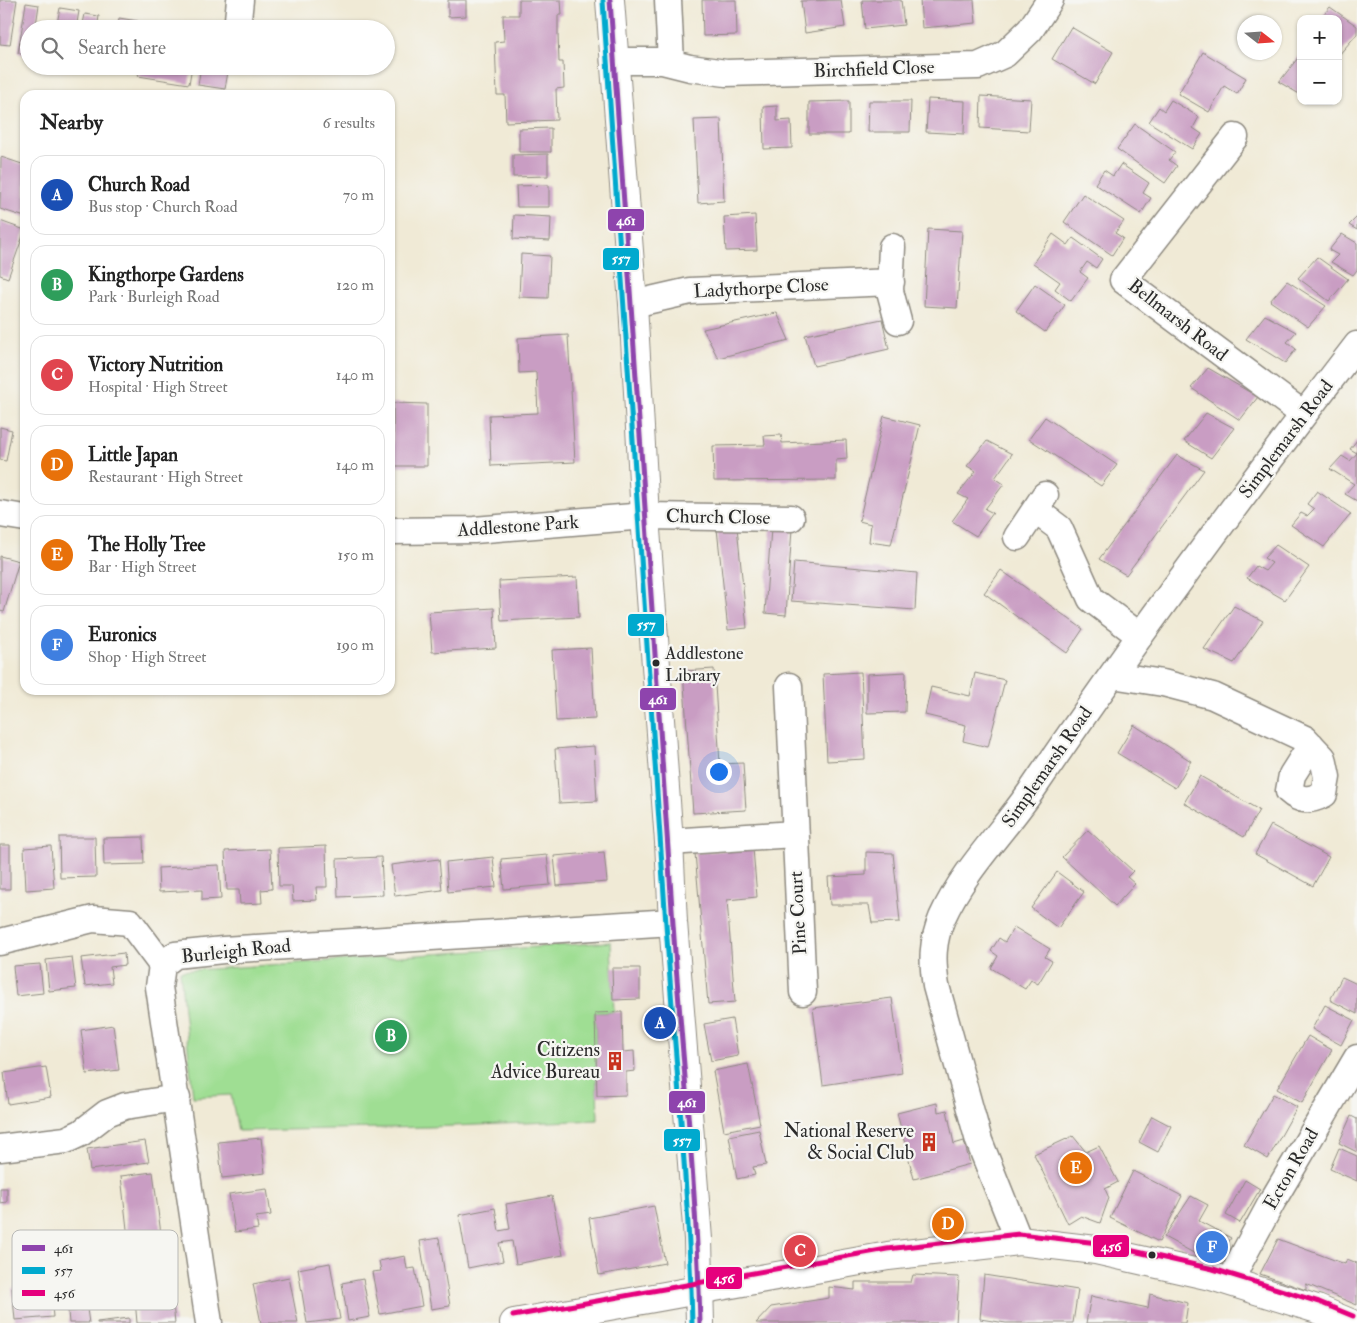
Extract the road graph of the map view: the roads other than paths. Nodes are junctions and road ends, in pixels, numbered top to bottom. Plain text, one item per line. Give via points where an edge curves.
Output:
1 (610, 0) edge
2 (668, 0) edge
3 (1050, 0) edge
4 (236, 1) edge
5 (237, 20) edge
6 (614, 61) junction
7 (671, 63) junction
8 (1235, 137) dead end
9 (892, 247) dead end
10 (890, 282) junction
11 (633, 304) junction
12 (898, 321) dead end
13 (1357, 344) edge
14 (1303, 414) junction
15 (645, 516) junction
16 (791, 518) dead end
17 (395, 531) edge
18 (1017, 537) dead end
19 (1140, 636) junction
20 (1112, 675) junction
21 (789, 686) dead end
22 (1311, 745) dead end
23 (794, 834) junction
24 (669, 842) junction
25 (673, 922) junction
26 (0, 942) edge
27 (162, 965) junction
28 (802, 992) dead end
29 (1357, 1058) edge
30 (177, 1098) junction
31 (0, 1148) edge
32 (1019, 1241) junction
33 (1232, 1282) junction
34 (698, 1291) junction
35 (209, 1323) edge
36 (514, 1323) edge
37 (700, 1323) edge
38 (1350, 1323) edge

1 - 6 main road
2 - 7 street
3 - 7 street, Birchfield Close via 1030,30 1004,54 978,66 726,73
4 - 5 street
6 - 7 street, Birchfield Close
6 - 11 main road
8 - 14 street, Bellmarsh Road via 1123,280
9 - 10 street
10 - 11 street, Ladythorpe Close via 690,291
10 - 12 street
11 - 15 main road
13 - 14 street, Simplemarsh Road
14 - 19 street, Simplemarsh Road
15 - 16 street, Church Close
15 - 17 street, Addlestone Park via 474,530
15 - 24 main road
18 - 19 street via 1040,502 1058,528 1090,599
19 - 20 street, Simplemarsh Road
20 - 22 street via 1163,683 1213,696 1305,739
20 - 32 street, Simplemarsh Road via 1018,811 962,880 933,941 936,986 975,1128
21 - 23 street, Pine Court
23 - 24 street
23 - 28 street, Pine Court
24 - 25 main road
25 - 27 street, Burleigh Road via 223,950 175,955
25 - 34 main road via 698,1239
26 - 27 street via 93,919 130,922
27 - 30 street, Burleigh Road via 159,987
29 - 33 street, Ecton Road via 1272,1200
30 - 31 street via 125,1106 107,1113 66,1140
30 - 35 street, Burleigh Road
32 - 33 main road via 1096,1250
32 - 34 main road via 888,1256
33 - 38 main road
34 - 36 main road
34 - 37 main road

